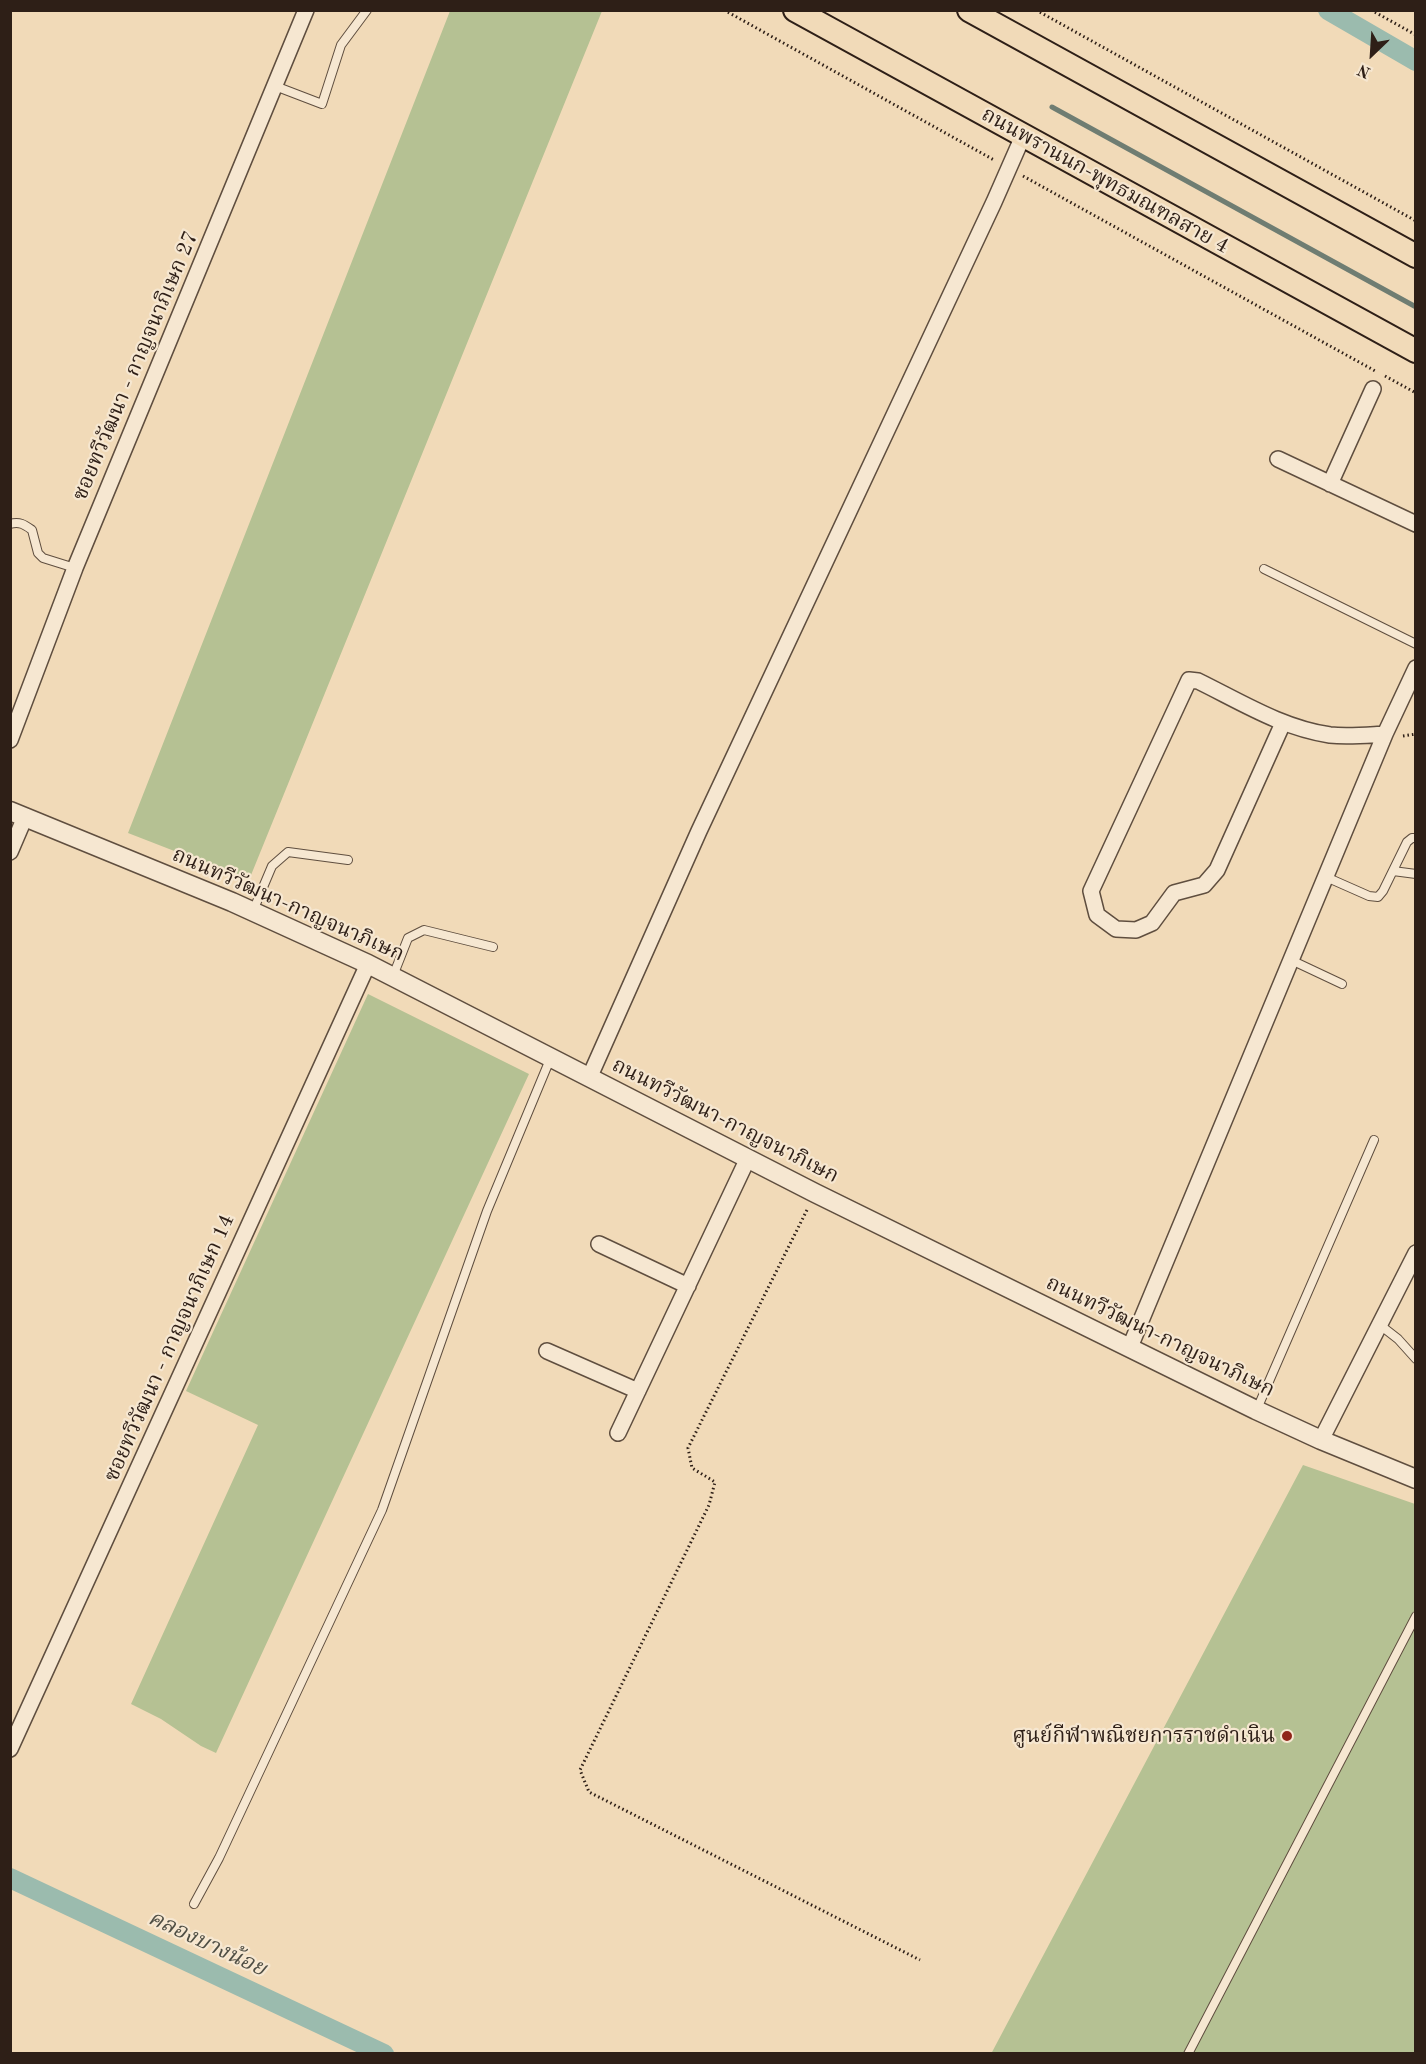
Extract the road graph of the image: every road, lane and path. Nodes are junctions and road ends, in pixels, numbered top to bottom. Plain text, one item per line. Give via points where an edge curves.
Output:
1 (306, 10) edge
2 (367, 10) edge
3 (724, 10) edge
4 (795, 10) edge
5 (969, 10) edge
6 (1036, 10) edge
7 (1371, 10) edge
8 (1416, 35) edge
9 (275, 86) junction
10 (1023, 136) junction
11 (1009, 168) junction
12 (1416, 221) edge
13 (1416, 256) edge
14 (1416, 351) edge
15 (1373, 388) dead end
16 (1416, 393) edge
17 (1278, 459) dead end
18 (1330, 484) junction
19 (10, 524) edge
20 (1416, 524) edge
21 (75, 568) junction
22 (1264, 569) dead end
23 (1416, 644) edge
24 (1416, 668) edge
25 (1283, 723) junction
26 (1385, 735) junction
27 (10, 740) edge
28 (18, 814) edge
29 (1416, 838) edge
30 (10, 852) edge
31 (348, 860) dead end
32 (1393, 871) junction
33 (1416, 874) edge
34 (1326, 877) junction
35 (253, 911) junction
36 (493, 947) dead end
37 (1292, 960) junction
38 (368, 964) junction
39 (393, 976) junction
40 (1342, 984) dead end
41 (551, 1056) junction
42 (590, 1076) junction
43 (1374, 1140) dead end
44 (748, 1158) junction
45 (815, 1193) junction
46 (599, 1244) dead end
47 (1416, 1253) edge
48 (688, 1286) junction
49 (1380, 1325) junction
50 (1130, 1347) junction
51 (548, 1351) dead end
52 (1416, 1359) edge
53 (638, 1392) junction
54 (1256, 1410) junction
55 (618, 1433) dead end
56 (1321, 1440) junction
57 (1416, 1479) edge
58 (1416, 1616) edge
59 (10, 1749) edge
60 (194, 1904) dead end
61 (920, 1960) dead end
62 (1188, 2054) edge

1 - 9 street, ซอยทวีวัฒนา - กาญจนาภิเษก 27
2 - 9 lane via 341,45 322,104
3 - 11 path
4 - 10 main road, ถนนพรานนก-พุทธมณฑลสาย 4
5 - 13 main road
6 - 12 path
7 - 8 path
9 - 21 street, ซอยทวีวัฒนา - กาญจนาภิเษก 27
10 - 11 street
10 - 14 main road, ถนนพรานนก-พุทธมณฑลสาย 4
11 - 16 path
11 - 42 street via 699,831
15 - 18 street
17 - 18 street
18 - 20 street
19 - 21 lane via 24,524 32,530 43,558
21 - 27 street, ซอยทวีวัฒนา - กาญจนาภิเษก 27
22 - 23 lane
24 - 26 street
25 - 25 street via 1198,681 1189,681 1091,891 1096,915 1116,929 1136,930 1152,923 1174,893 1204,885 1217,870
25 - 26 street via 1331,735
26 - 34 street
28 - 30 street
28 - 35 street, ถนนทวีวัฒนา-กาญจนาภิเษก
29 - 32 lane via 1407,842
31 - 35 lane via 288,852 272,866
32 - 33 lane
32 - 34 lane via 1377,897
34 - 37 street
35 - 38 street, ถนนทวีวัฒนา-กาญจนาภิเษก
36 - 39 lane via 424,930 408,938
37 - 40 lane
37 - 50 street
38 - 39 street, ถนนทวีวัฒนา-กาญจนาภิเษก
38 - 59 street, ซอยทวีวัฒนา - กาญจนาภิเษก 14
39 - 41 street, ถนนทวีวัฒนา-กาญจนาภิเษก
41 - 42 street, ถนนทวีวัฒนา-กาญจนาภิเษก
41 - 60 lane via 488,1211 382,1510
42 - 44 street, ถนนทวีวัฒนา-กาญจนาภิเษก
43 - 54 lane
44 - 45 street, ถนนทวีวัฒนา-กาญจนาภิเษก
44 - 48 street
45 - 50 street, ถนนทวีวัฒนา-กาญจนาภิเษก
45 - 61 path via 688,1448 692,1468 715,1482 709,1505 580,1770 589,1791
46 - 48 street
47 - 49 street
48 - 53 street
49 - 52 lane
49 - 56 street
50 - 54 street, ถนนทวีวัฒนา-กาญจนาภิเษก
51 - 53 street
53 - 55 street
54 - 56 street, ถนนทวีวัฒนา-กาญจนาภิเษก
56 - 57 street, ถนนทวีวัฒนา-กาญจนาภิเษก
58 - 62 lane

